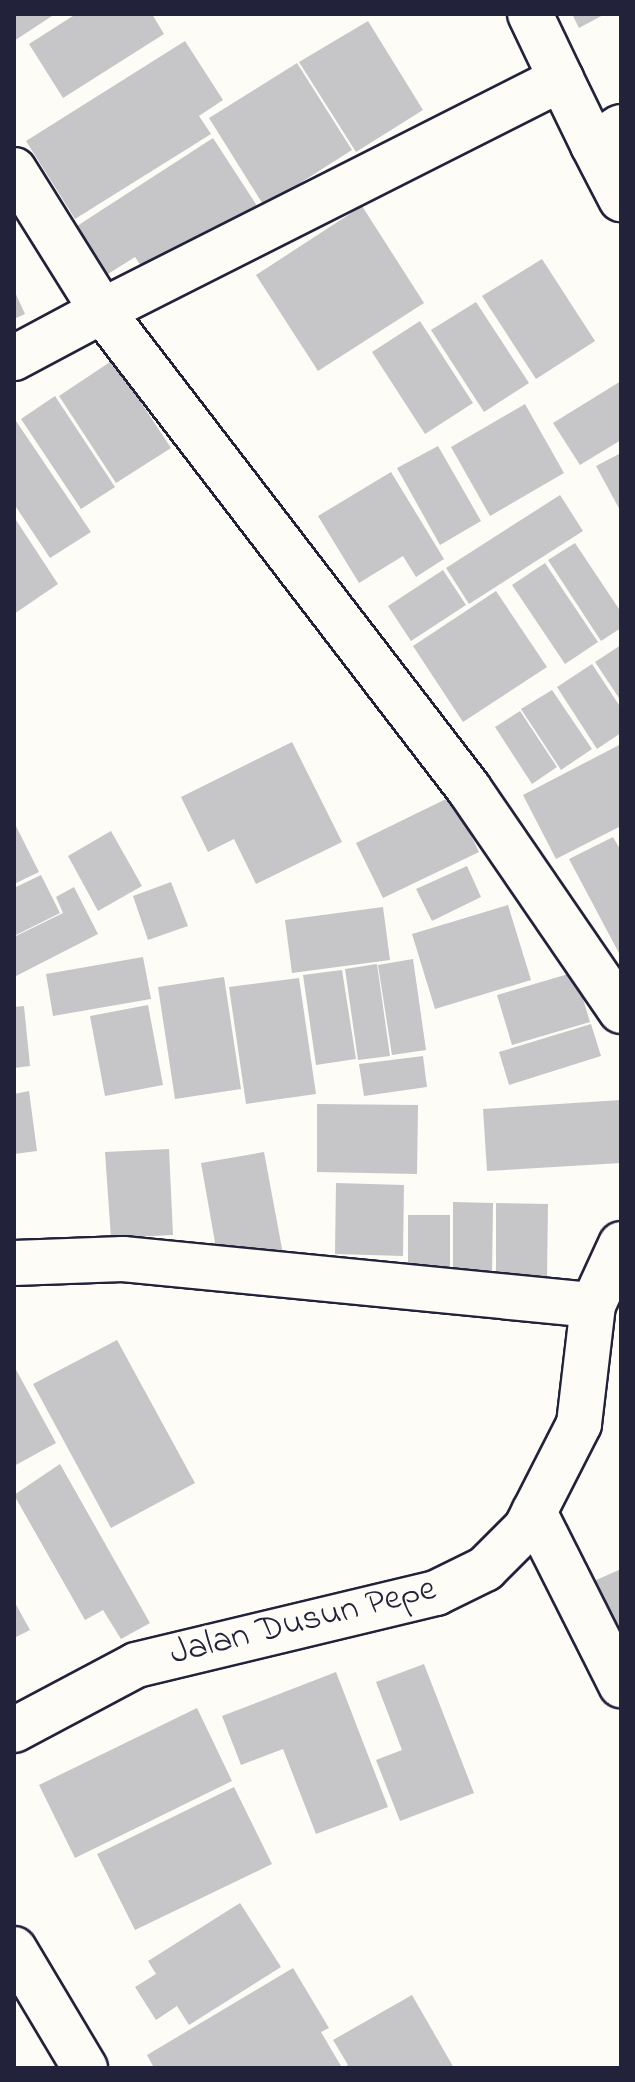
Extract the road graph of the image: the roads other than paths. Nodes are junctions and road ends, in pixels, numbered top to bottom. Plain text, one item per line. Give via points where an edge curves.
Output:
1 (530, 14) edge
2 (561, 79) junction
3 (607, 136) edge
4 (14, 170) edge
5 (621, 199) edge
6 (102, 311) junction
7 (14, 358) edge
8 (621, 1011) edge
9 (621, 1244) edge
10 (14, 1263) edge
11 (593, 1305) junction
12 (534, 1512) junction
13 (621, 1685) edge
14 (14, 1730) edge
15 (14, 1949) edge
16 (85, 2068) edge

1 - 2 street
2 - 3 street
2 - 6 street
3 - 5 street
4 - 6 street
6 - 7 street
6 - 8 street via 469,789
9 - 11 street, Jalan Dusun Pepe
10 - 11 street via 123,1259
11 - 12 street, Jalan Dusun Pepe via 579,1424
12 - 13 street
12 - 14 street, Jalan Dusun Pepe via 485,1569 436,1593 136,1665
15 - 16 street

